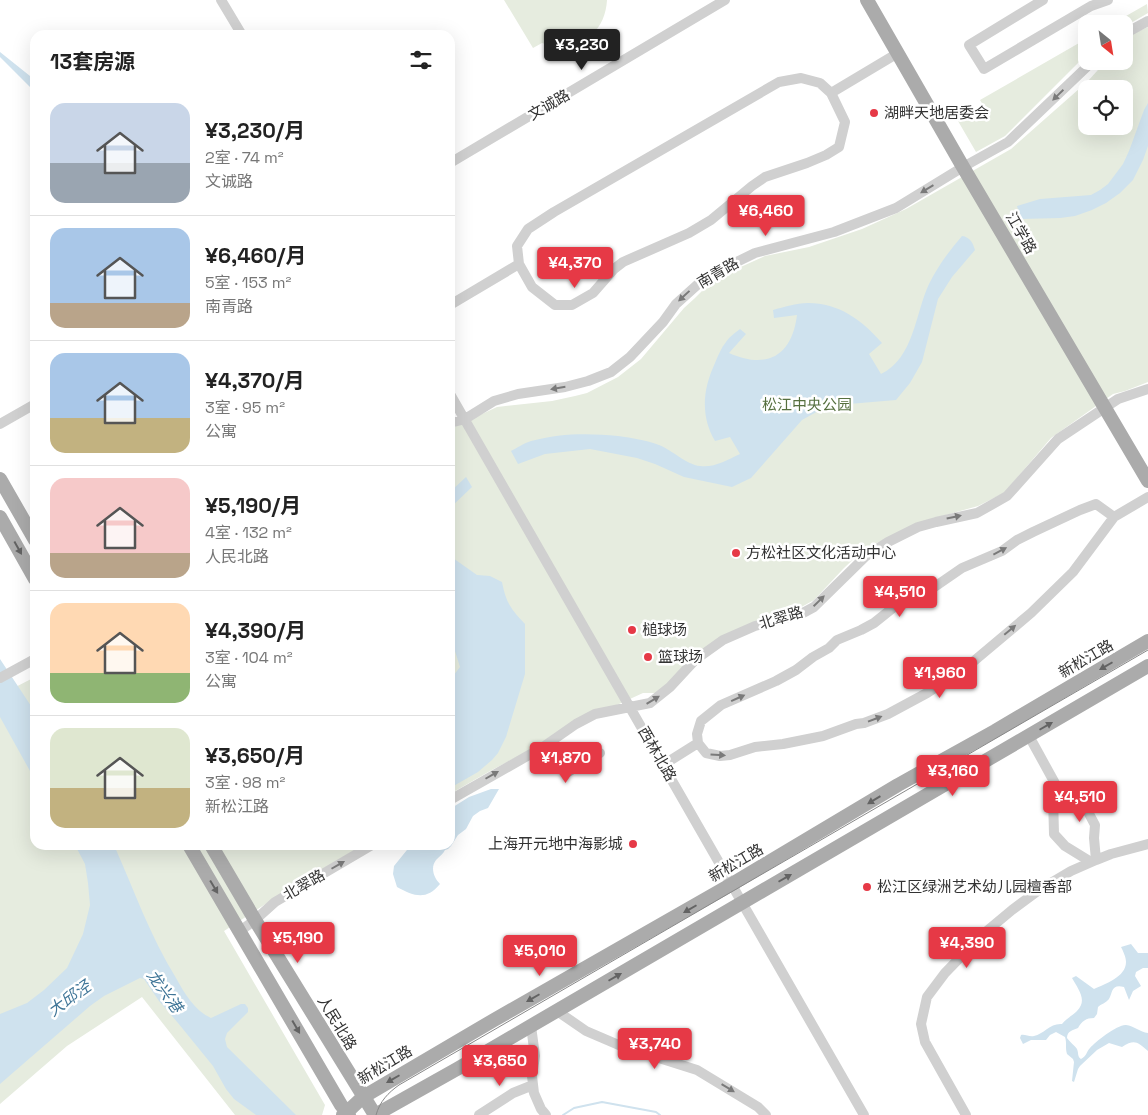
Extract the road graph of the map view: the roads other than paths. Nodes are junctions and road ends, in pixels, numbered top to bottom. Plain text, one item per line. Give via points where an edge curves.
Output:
1 (221, 0) edge
2 (725, 0) edge
3 (867, 0) edge
4 (1043, 0) edge
5 (1108, 0) edge
6 (1084, 4) edge
7 (1148, 21) edge
8 (1133, 29) edge
9 (239, 30) edge
10 (898, 53) junction
11 (1084, 70) edge
12 (831, 93) junction
13 (455, 160) edge
14 (963, 167) junction
15 (520, 264) junction
16 (455, 302) edge
17 (1148, 389) edge
18 (455, 402) edge
19 (30, 407) edge
20 (1104, 408) junction
21 (465, 419) junction
22 (455, 422) edge
23 (0, 424) edge
24 (0, 479) edge
25 (1148, 481) edge
26 (1148, 496) edge
27 (0, 517) edge
28 (1114, 517) junction
29 (30, 531) edge
30 (30, 570) edge
31 (1148, 641) edge
32 (30, 662) edge
33 (1148, 666) edge
34 (0, 678) edge
35 (630, 707) junction
36 (1029, 736) junction
37 (550, 742) junction
38 (698, 743) junction
39 (600, 754) dead end
40 (663, 765) junction
41 (1057, 787) junction
42 (455, 797) edge
43 (1148, 844) edge
44 (192, 850) edge
45 (214, 850) edge
46 (363, 850) edge
47 (1094, 861) junction
48 (732, 884) junction
49 (743, 903) junction
50 (254, 920) junction
51 (240, 931) junction
52 (557, 1011) junction
53 (531, 1026) junction
54 (533, 1085) junction
55 (363, 1097) junction
56 (346, 1114) edge
57 (375, 1115) edge
58 (479, 1115) edge
59 (546, 1115) edge
60 (766, 1115) edge
61 (864, 1115) edge
62 (966, 1115) edge

1 - 9 street
2 - 13 street, 文诚路
3 - 10 main road, 江学路
4 - 6 street via 969,45 984,70
5 - 6 street
7 - 8 street
10 - 12 street
10 - 14 main road, 江学路
11 -> 14 street, 南青路 via 1008,142
12 - 15 street via 820,83 800,78 779,82 528,229 517,246
12 - 15 street via 846,122 839,147 807,163 765,177 711,220 623,262 593,293 572,305 555,305 532,287
14 - 20 main road, 江学路
14 -> 21 street, 南青路 via 896,208 834,232 755,253 706,277 676,304 630,357 611,372 565,387 494,401
15 - 16 street
17 - 20 street, 北翠路 via 1118,399
18 - 21 street, 西林北路
19 - 23 street
20 - 25 main road, 江学路
35 -> 20 street, 北翠路 via 650,703 695,660 723,640 814,607 866,556 888,542 918,527 977,512 1007,496 1058,439
21 - 22 street, 南青路
21 - 35 street, 西林北路
24 - 29 main road
26 - 28 street
27 -> 30 main road
38 -> 28 street via 701,721 721,705 796,670 837,640 867,627 894,607 933,588 962,568 1096,504
38 -> 28 street via 706,753 720,756 823,736 888,714 927,693 968,666 1031,613 1073,572
31 -> 48 main road, 新松江路
32 - 34 street
36 -> 33 main road
35 - 37 street, 北翠路 via 595,714
35 - 40 street, 西林北路
36 - 41 street
49 -> 36 main road
37 - 39 street via 568,772
42 -> 37 street, 北翠路
38 - 40 street
40 - 48 street, 西林北路
41 - 47 street via 1078,799 1096,825
41 - 47 street via 1053,796 1054,834 1065,846
43 - 47 street
44 -> 51 main road
45 - 50 main road, 人民北路
50 -> 46 street, 北翠路 via 275,902
47 - 62 street via 1039,890 1012,910 982,935 927,997 922,1024 925,1042
48 - 49 street, 西林北路
48 -> 55 main road, 新松江路
52 -> 49 main road
49 - 61 street, 西林北路
50 - 51 street, 北翠路
50 - 55 main road, 人民北路
51 -> 56 main road
52 - 53 main road
52 -> 60 street via 586,1031 621,1046 697,1070
53 - 54 street via 535,1056
53 - 57 main road
54 - 58 street via 513,1093
54 - 59 street
55 - 56 main road, 新松江路
55 - 57 main road, 人民北路

